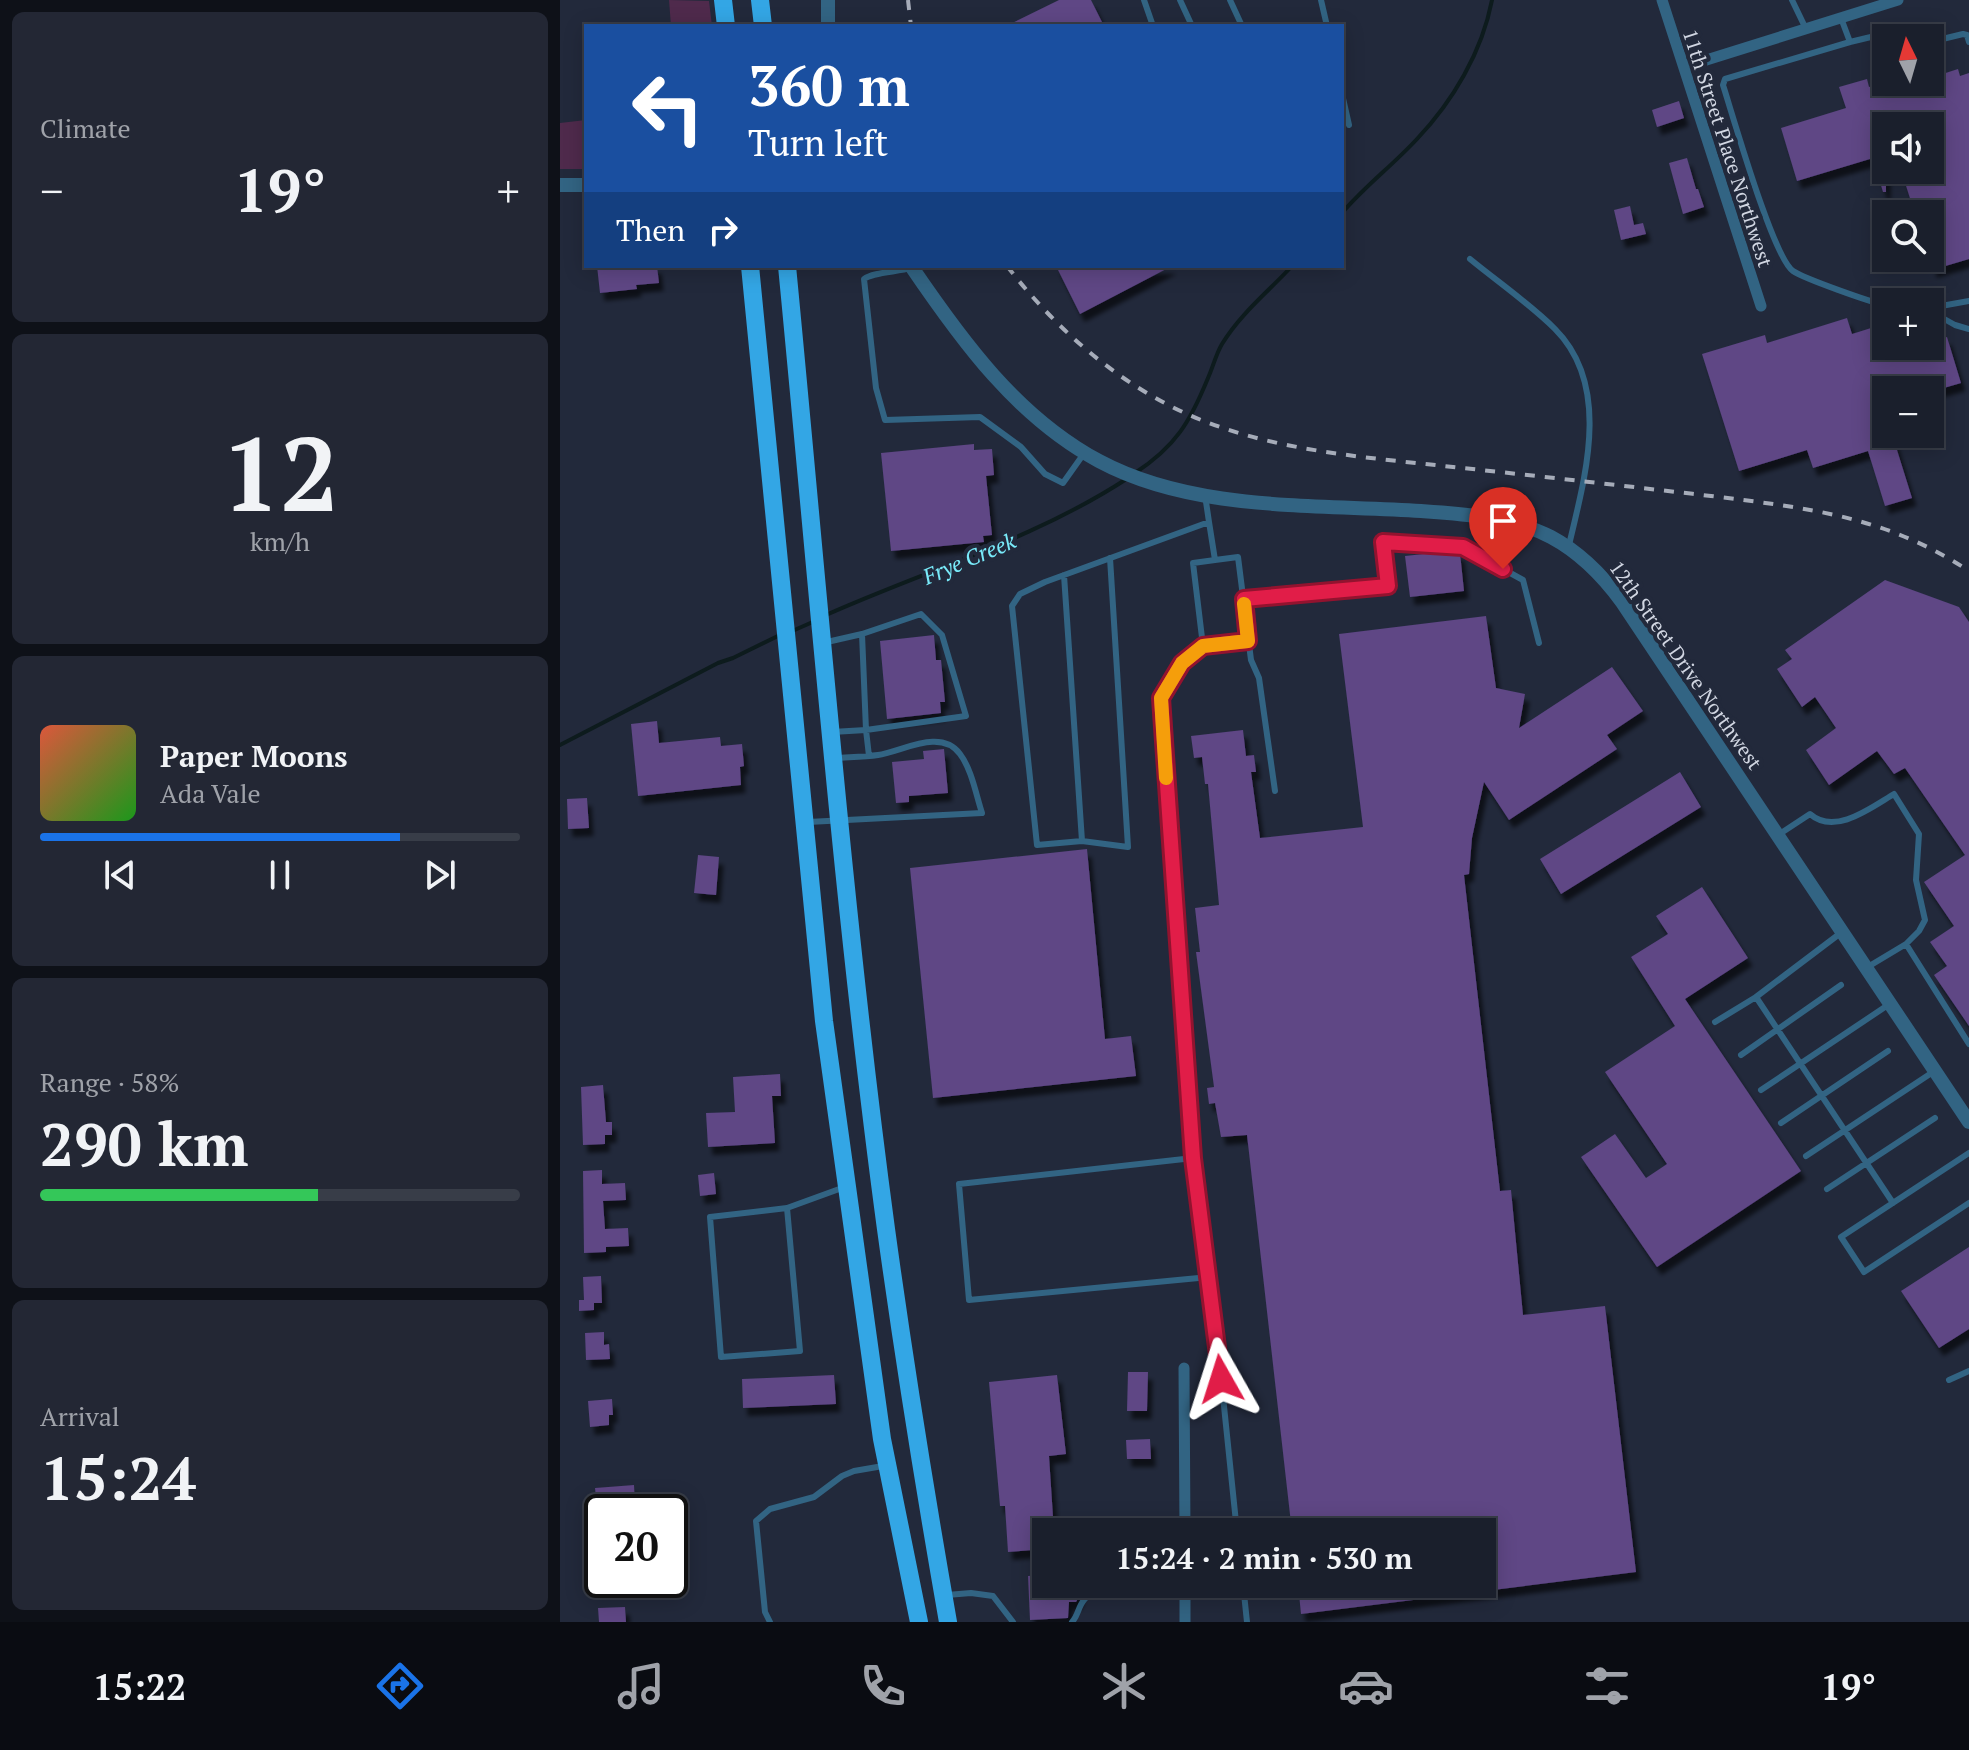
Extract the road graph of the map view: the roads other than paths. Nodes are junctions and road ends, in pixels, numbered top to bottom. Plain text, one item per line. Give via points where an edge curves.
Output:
1 (723, 0) edge
2 (760, 0) edge
3 (828, 0) edge
4 (1144, 0) edge
5 (1180, 0) edge
6 (1230, 0) edge
7 (1321, 0) edge
8 (1662, 0) edge
9 (1792, 0) edge
10 (1898, 0) edge
11 (1841, 18) junction
12 (726, 24) edge
13 (763, 24) edge
14 (828, 24) edge
15 (1152, 24) edge
16 (1191, 24) edge
17 (1241, 24) edge
18 (1327, 24) edge
19 (1806, 29) junction
20 (1872, 37) edge
21 (1944, 39) edge
22 (1850, 42) junction
23 (1969, 42) edge
24 (1684, 67) junction
25 (1344, 103) edge
26 (1349, 125) dead end
27 (560, 185) edge
28 (584, 185) edge
29 (1470, 259) dead end
30 (750, 268) edge
31 (787, 268) edge
32 (909, 268) edge
33 (913, 268) edge
34 (1969, 301) edge
35 (1872, 302) edge
36 (1761, 306) dead end
37 (1944, 306) edge
38 (1944, 318) edge
39 (1969, 329) edge
40 (1085, 452) junction
41 (1205, 495) junction
42 (1209, 522) junction
43 (1569, 549) junction
44 (1110, 558) junction
45 (1215, 560) junction
46 (1064, 575) junction
47 (1244, 599) junction
48 (862, 634) junction
49 (1248, 641) junction
50 (823, 643) junction
51 (1539, 643) dead end
52 (1203, 646) junction
53 (866, 730) junction
54 (832, 732) junction
55 (869, 756) junction
56 (834, 758) junction
57 (1275, 791) dead end
58 (840, 821) junction
59 (804, 822) junction
60 (1778, 835) junction
61 (1082, 841) junction
62 (1842, 932) junction
63 (1906, 944) junction
64 (1866, 968) junction
65 (1841, 985) dead end
66 (1756, 997) junction
67 (1889, 1003) junction
68 (1715, 1022) dead end
69 (1778, 1031) junction
70 (1969, 1044) edge
71 (1888, 1051) dead end
72 (1741, 1055) dead end
73 (1800, 1062) junction
74 (1934, 1071) junction
75 (1761, 1090) dead end
76 (1822, 1095) junction
77 (1935, 1118) dead end
78 (1969, 1122) edge
79 (1781, 1123) dead end
80 (1844, 1129) junction
81 (1969, 1153) edge
82 (1806, 1156) dead end
83 (1193, 1158) junction
84 (1867, 1163) junction
85 (846, 1186) junction
86 (1827, 1189) dead end
87 (1893, 1203) junction
88 (1969, 1203) edge
89 (787, 1208) junction
90 (1209, 1277) junction
91 (1184, 1368) dead end
92 (1969, 1371) edge
93 (1949, 1380) dead end
94 (888, 1465) junction
95 (1185, 1518) edge
96 (1235, 1518) edge
97 (943, 1596) junction
98 (1085, 1598) edge
99 (1185, 1598) edge
100 (1244, 1598) edge
101 (770, 1622) edge
102 (919, 1622) edge
103 (948, 1622) edge
104 (1013, 1622) edge
105 (1072, 1622) edge
106 (1185, 1622) edge
107 (1247, 1622) edge

1 - 12 highway
2 - 13 highway
3 - 14 street
4 - 15 lane
5 - 16 lane
6 - 17 lane
7 - 18 lane
8 - 24 street, 11th Street Place Northwest
9 - 19 lane
10 - 11 street
11 - 19 street
11 - 22 lane
19 - 24 street
20 - 22 lane
21 - 23 lane via 1963,34
22 - 35 lane via 1725,79 1723,85 1781,255 1792,270
24 - 36 street, 11th Street Place Northwest
25 - 26 lane
27 - 28 street
29 - 43 lane via 1557,331 1579,363 1590,433
30 - 59 highway
31 - 50 highway
32 - 40 lane via 864,279 876,388 885,420 980,417 1021,447 1045,474 1063,483
33 - 40 street, 12th Street Drive Northwest via 992,375 1044,425
34 - 37 lane
38 - 39 lane
40 - 41 street, 12th Street Drive Northwest via 1147,482
41 - 42 lane
41 - 43 street, 12th Street Drive Northwest via 1462,514 1510,523
42 - 44 lane
42 - 45 lane
43 - 60 street, 12th Street Drive Northwest via 1602,575 1622,602
44 - 46 lane
44 - 61 lane via 1128,847
45 - 47 lane via 1238,557
45 - 52 lane via 1193,563
46 - 61 lane
46 - 61 lane via 1020,594 1012,606 1037,845
47 - 49 lane
47 - 51 lane via 1388,586 1383,542 1463,547 1523,580
48 - 50 lane
48 - 53 lane
48 - 53 lane via 921,614 942,635 966,716
49 - 52 lane
49 - 57 lane via 1259,678
50 - 54 highway
52 - 83 lane via 1182,663 1161,698
53 - 54 lane
53 - 55 lane
54 - 56 highway
55 - 56 lane
55 - 58 lane via 909,745 947,744 967,766 982,813
56 - 58 highway
58 - 59 lane
58 - 97 highway via 886,1228
59 - 85 highway
60 - 62 street, 12th Street Drive Northwest
60 - 63 lane via 1810,814 1824,821 1848,820 1894,794 1919,834 1916,880 1925,920
62 - 64 street, 12th Street Drive Northwest
62 - 66 lane
63 - 64 lane
63 - 70 lane
64 - 67 street, 12th Street Drive Northwest
65 - 69 lane
66 - 68 lane
66 - 69 lane
67 - 73 lane
67 - 74 street, 12th Street Drive Northwest
69 - 72 lane
69 - 73 lane
71 - 76 lane
73 - 75 lane
73 - 76 lane
74 - 78 street, 12th Street Drive Northwest
74 - 80 lane
76 - 79 lane
76 - 80 lane
77 - 84 lane
80 - 82 lane
80 - 84 lane
81 - 87 lane
83 - 90 lane
83 - 90 lane via 959,1184 969,1300
84 - 86 lane
84 - 87 lane
85 - 89 lane
85 - 94 highway
87 - 88 lane via 1841,1237 1864,1272
89 - 89 lane via 710,1217 721,1357 800,1351
90 - 96 lane
91 - 95 street
92 - 93 lane
94 - 101 lane via 842,1476 814,1497 770,1509 756,1521
94 - 102 highway
97 - 103 highway
97 - 104 lane via 993,1596
98 - 105 lane
99 - 106 street
100 - 107 lane

